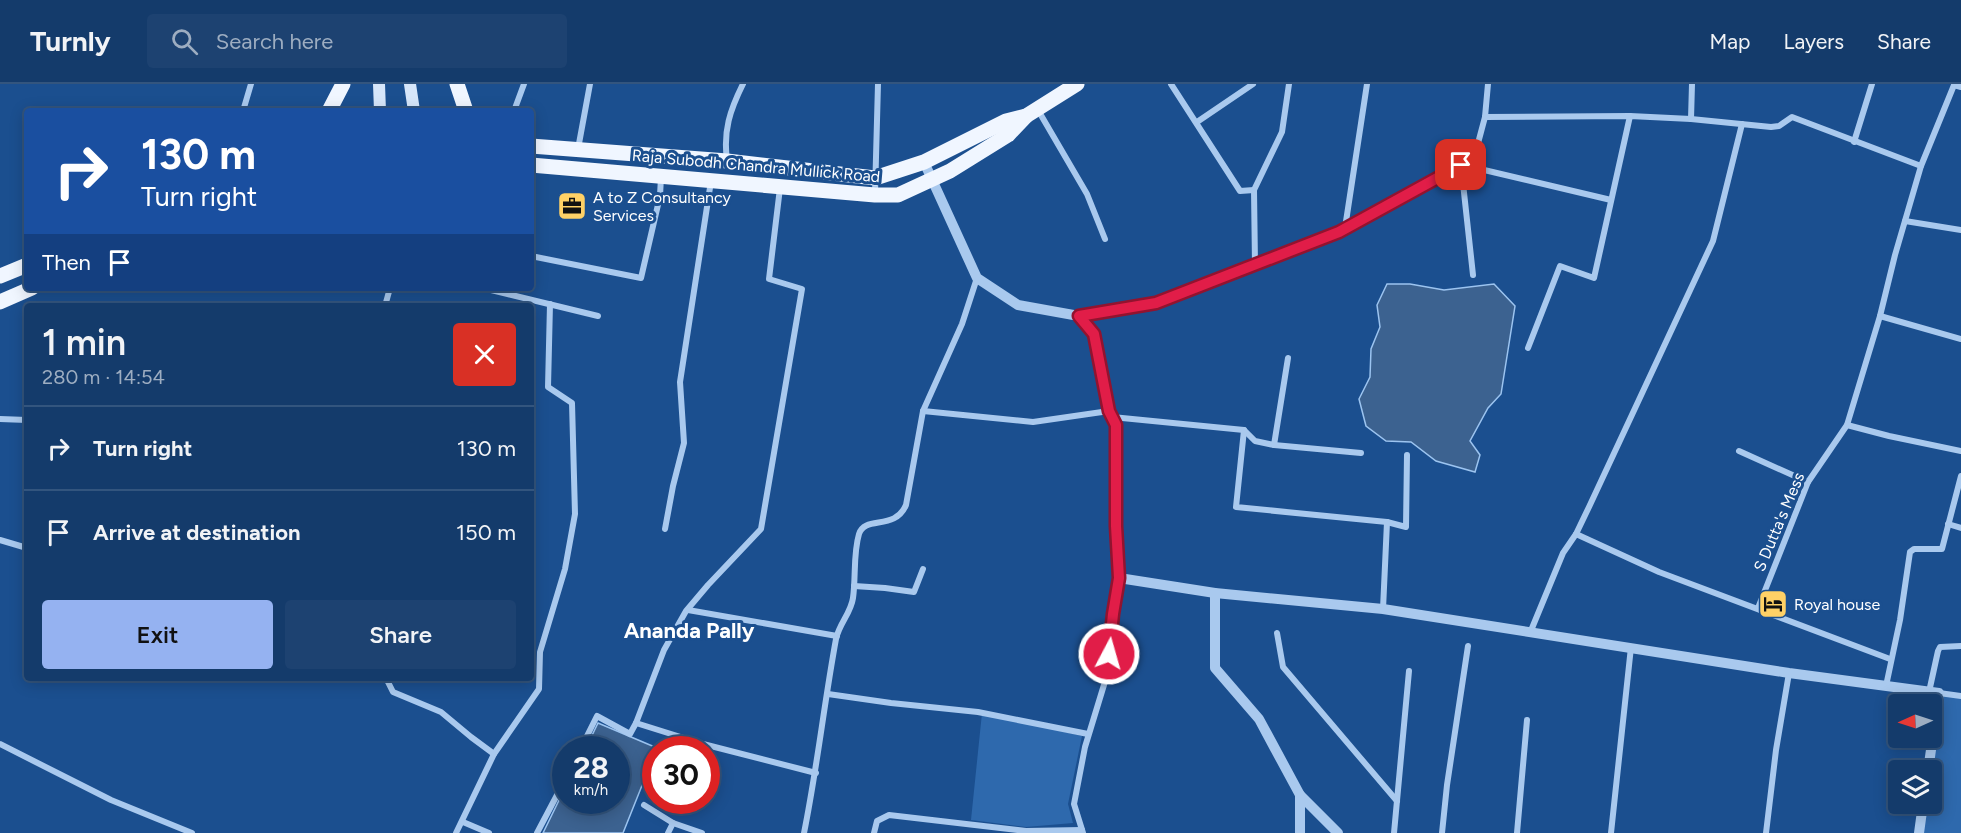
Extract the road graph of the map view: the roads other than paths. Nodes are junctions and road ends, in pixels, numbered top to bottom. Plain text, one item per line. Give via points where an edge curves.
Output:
1 (251, 84) edge
2 (343, 84) edge
3 (379, 84) edge
4 (410, 84) edge
5 (457, 84) edge
6 (524, 84) edge
7 (590, 84) edge
8 (743, 84) edge
9 (878, 84) edge
10 (1077, 84) edge
11 (1171, 84) edge
12 (1253, 84) edge
13 (1289, 84) edge
14 (1367, 84) edge
15 (1488, 84) edge
16 (1692, 84) edge
17 (1872, 84) edge
18 (1954, 84) edge
19 (1961, 87) edge
20 (244, 108) edge
21 (331, 108) edge
22 (380, 108) edge
23 (414, 108) edge
24 (465, 108) edge
25 (515, 108) edge
26 (1032, 113) junction
27 (1630, 116) junction
28 (1485, 117) junction
29 (1691, 119) junction
30 (1197, 122) junction
31 (1742, 124) junction
32 (1854, 142) junction
33 (534, 146) edge
34 (578, 150) junction
35 (727, 161) junction
36 (924, 162) junction
37 (534, 165) edge
38 (1462, 165) junction
39 (1921, 166) junction
40 (661, 176) junction
41 (875, 178) junction
42 (712, 180) junction
43 (931, 180) junction
44 (780, 187) junction
45 (1254, 190) junction
46 (875, 195) junction
47 (1611, 200) junction
48 (1905, 221) junction
49 (1345, 228) junction
50 (1961, 230) edge
51 (1105, 239) dead end
52 (534, 256) edge
53 (1255, 265) junction
54 (24, 266) edge
55 (1473, 275) dead end
56 (0, 276) edge
57 (976, 278) junction
58 (25, 291) edge
59 (496, 291) edge
60 (0, 302) edge
61 (550, 304) junction
62 (598, 316) dead end
63 (1079, 316) junction
64 (1880, 316) junction
65 (1961, 339) edge
66 (1528, 348) dead end
67 (1288, 358) dead end
68 (923, 411) junction
69 (1110, 414) junction
70 (0, 419) edge
71 (24, 420) edge
72 (1846, 425) junction
73 (1244, 430) junction
74 (1274, 445) junction
75 (1739, 451) dead end
76 (1961, 451) edge
77 (1361, 453) dead end
78 (1407, 455) dead end
79 (1961, 476) edge
80 (1808, 482) junction
81 (1387, 522) junction
82 (1948, 524) junction
83 (1961, 528) edge
84 (664, 529) dead end
85 (1575, 534) junction
86 (0, 540) edge
87 (24, 547) edge
88 (923, 569) dead end
89 (1119, 578) junction
90 (854, 586) junction
91 (1215, 593) junction
92 (1758, 608) junction
93 (1383, 609) junction
94 (688, 610) junction
95 (1277, 633) dead end
96 (1530, 633) junction
97 (837, 636) junction
98 (1468, 646) dead end
99 (1961, 646) edge
100 (1631, 647) junction
101 (1890, 659) junction
102 (1409, 671) dead end
103 (1789, 673) junction
104 (388, 681) edge
105 (1886, 687) junction
106 (1934, 693) junction
107 (828, 694) junction
108 (1961, 696) edge
109 (1527, 720) dead end
110 (636, 723) junction
111 (1088, 734) junction
112 (587, 736) edge
113 (0, 744) edge
114 (494, 754) junction
115 (1929, 760) edge
116 (816, 772) junction
117 (1300, 795) junction
118 (1397, 801) junction
119 (552, 805) edge
120 (658, 814) edge
121 (1922, 814) edge
122 (463, 822) junction
123 (673, 823) junction
124 (180, 831) edge
125 (1083, 831) edge
126 (1025, 832) edge
127 (192, 833) edge
128 (456, 833) edge
129 (489, 833) edge
130 (537, 833) edge
131 (668, 833) edge
132 (702, 833) edge
133 (804, 833) edge
134 (874, 833) edge
135 (1300, 833) edge
136 (1338, 833) edge
137 (1394, 833) edge
138 (1442, 833) edge
139 (1517, 833) edge
140 (1611, 833) edge
141 (1766, 833) edge
142 (1919, 833) edge

1 - 20 street
2 - 21 main road
3 - 22 main road
4 - 23 main road
5 - 24 main road
6 - 25 street
7 - 34 street
8 - 35 street via 730,112
9 - 41 street
10 - 26 main road, Raja Subodh Chandra Mullick Road
11 - 30 street
12 - 30 street
13 - 45 street via 1282,132
14 - 49 street
15 - 28 street
16 - 29 street
17 - 32 street
18 - 19 street
18 - 39 street, S Dutta's Mess
26 - 36 main road, Raja Subodh Chandra Mullick Road via 1006,121
26 - 43 main road, Raja Subodh Chandra Mullick Road via 1008,135
26 - 51 street via 1087,194
27 - 28 street
27 - 29 street
27 - 47 street
28 - 38 street via 1473,162
29 - 31 street
30 - 45 street via 1240,191
31 - 32 street via 1779,126 1792,117
31 - 85 street via 1713,241
32 - 39 street
33 - 34 main road, Raja Subodh Chandra Mullick Road
34 - 35 main road, Raja Subodh Chandra Mullick Road
35 - 41 main road, Raja Subodh Chandra Mullick Road
36 - 41 main road, Raja Subodh Chandra Mullick Road
36 - 43 street
37 - 40 main road, Raja Subodh Chandra Mullick Road
38 - 47 street
38 - 49 street
38 - 55 street
39 - 48 street, S Dutta's Mess
40 - 42 main road, Raja Subodh Chandra Mullick Road
40 - 52 street via 641,278
41 - 46 street
42 - 44 main road, Raja Subodh Chandra Mullick Road
42 - 84 street via 680,382 684,444
43 - 46 main road, Raja Subodh Chandra Mullick Road via 898,195
43 - 57 street
44 - 46 main road, Raja Subodh Chandra Mullick Road
44 - 94 street via 769,279 802,289 761,529
45 - 53 street
47 - 66 street via 1594,278 1560,266
48 - 50 street
48 - 64 street, S Dutta's Mess
49 - 53 street
53 - 63 street via 1156,303
54 - 56 main road
57 - 63 street via 1018,305
57 - 68 street via 962,324
58 - 60 main road
59 - 61 street
61 - 62 street
61 - 114 street via 548,387 572,403 575,514 565,569 540,651 538,689
63 - 69 street via 1094,334
64 - 65 street
64 - 72 street, S Dutta's Mess
67 - 74 street
68 - 69 street via 1033,422
68 - 90 street via 906,506 896,519 862,528
69 - 73 street
69 - 89 street via 1116,425
70 - 71 street
72 - 76 street
72 - 80 street, S Dutta's Mess
73 - 74 street via 1255,441
73 - 81 street via 1236,507
74 - 77 street
75 - 80 street
78 - 81 street via 1406,527
79 - 82 street
80 - 92 street, S Dutta's Mess
81 - 93 street
82 - 83 street
82 - 101 street via 1942,549 1910,552
85 - 92 street via 1659,572
85 - 96 street via 1563,553
86 - 87 street
88 - 90 street via 914,592
89 - 91 street
89 - 111 street via 1107,675
90 - 97 street via 851,609
91 - 93 street
91 - 117 street via 1215,668 1259,719
92 - 101 street
93 - 96 street
94 - 97 street
94 - 110 street via 664,650
95 - 118 street via 1284,667
96 - 100 street
97 - 107 street
98 - 138 street
99 - 106 street via 1940,647
100 - 103 street
100 - 140 street
101 - 105 street
102 - 118 street
103 - 105 street
103 - 141 street
104 - 114 street via 393,692 441,712
105 - 106 street
106 - 108 street
106 - 115 street
107 - 111 street via 978,712
107 - 116 street
109 - 139 street
110 - 112 street via 630,734 597,716
110 - 116 street
111 - 125 street via 1074,804
113 - 124 street
114 - 122 street
116 - 133 street
117 - 135 street
117 - 136 street
118 - 137 street
119 - 130 street
120 - 123 street
121 - 142 street
122 - 128 street
122 - 129 street
123 - 131 street
123 - 132 street
124 - 127 street
125 - 126 street
126 - 134 street via 889,814 877,821

